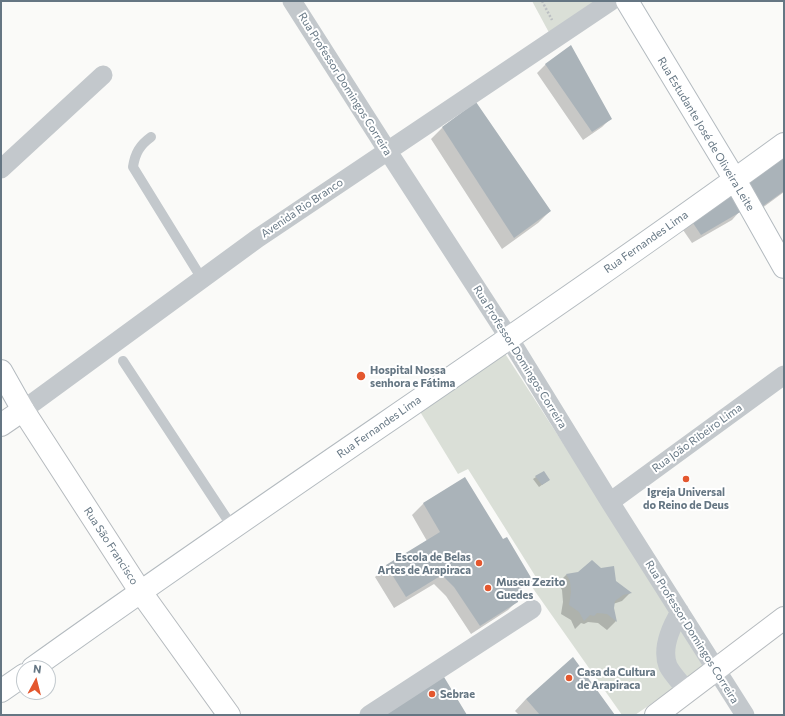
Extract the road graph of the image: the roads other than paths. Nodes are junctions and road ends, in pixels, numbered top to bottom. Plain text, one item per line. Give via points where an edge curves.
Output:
1 (292, 1) edge
2 (611, 1) edge
3 (627, 1) edge
4 (103, 75) dead end
5 (151, 137) dead end
6 (784, 144) edge
7 (387, 150) junction
8 (1, 169) edge
9 (735, 180) junction
10 (784, 268) edge
11 (202, 279) junction
12 (509, 338) junction
13 (123, 361) dead end
14 (1, 371) edge
15 (784, 374) edge
16 (23, 410) junction
17 (1, 425) edge
18 (610, 502) junction
19 (233, 528) junction
20 (140, 591) junction
21 (532, 609) dead end
22 (680, 612) junction
23 (784, 618) edge
24 (44, 660) edge
25 (716, 669) junction
26 (16, 681) edge
27 (1, 691) edge
28 (687, 691) junction
29 (228, 715) edge
30 (369, 715) edge
31 (656, 715) edge
32 (745, 715) edge

1 - 7 street, Rua Professor Domingos Correira
2 - 7 street, Avenida Rio Branco
3 - 9 street, Rua Estudante José de Oliveira Leite
4 - 8 street
5 - 11 lane via 135,155 134,167
6 - 9 street, Rua Fernandes Lima
7 - 11 street, Avenida Rio Branco
7 - 12 street, Rua Professor Domingos Correira
9 - 10 street, Rua Estudante José de Oliveira Leite
9 - 12 street, Rua Fernandes Lima
11 - 16 street, Avenida Rio Branco
12 - 18 street, Rua Professor Domingos Correira
12 - 19 street, Rua Fernandes Lima
13 - 19 lane
14 - 16 street, Rua São Francisco
15 - 18 street, Rua João Ribeiro Lima
16 - 17 street, Avenida Rio Branco
16 - 20 street, Rua São Francisco
18 - 22 street, Rua Professor Domingos Correira
19 - 20 street, Rua Fernandes Lima
20 - 24 street, Rua Fernandes Lima
20 - 29 street, Rua São Francisco
21 - 30 street
22 - 25 street, Rua Professor Domingos Correira
22 - 28 street via 672,626 666,650 668,666
23 - 25 street
25 - 28 street
25 - 32 street, Rua Professor Domingos Correira
26 - 27 street
28 - 31 street

